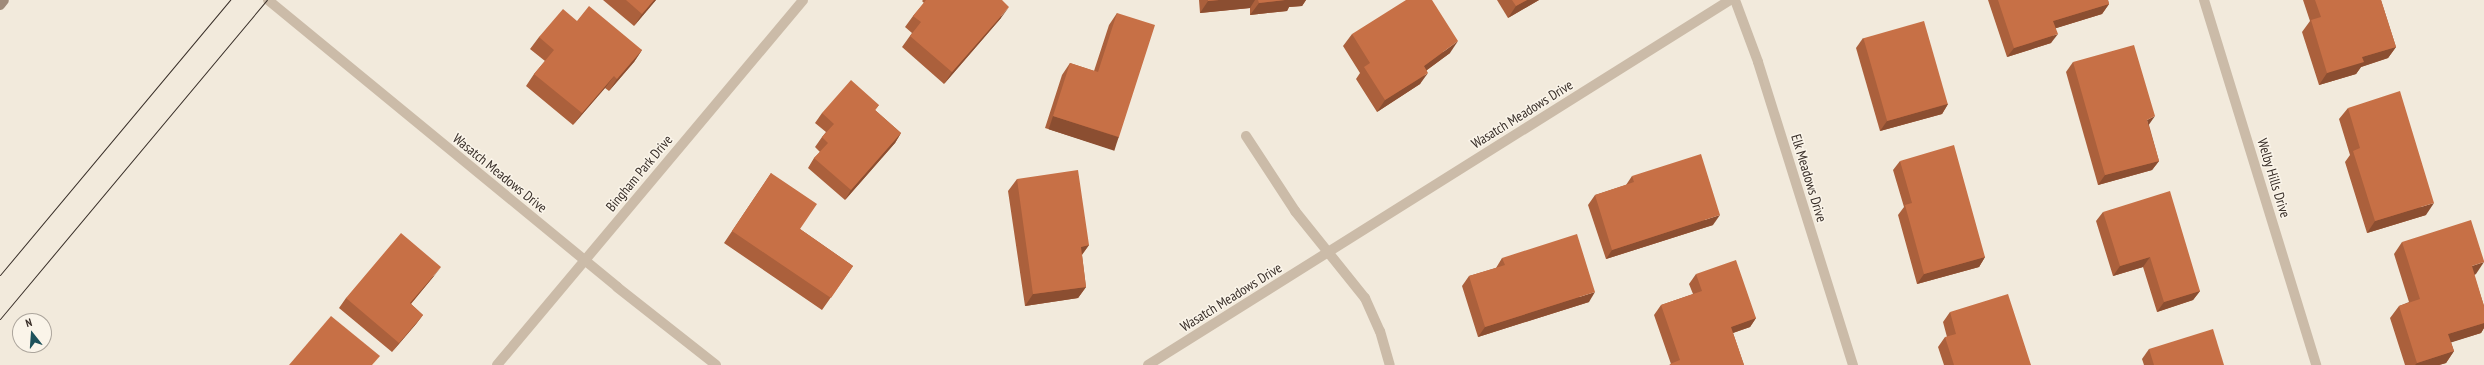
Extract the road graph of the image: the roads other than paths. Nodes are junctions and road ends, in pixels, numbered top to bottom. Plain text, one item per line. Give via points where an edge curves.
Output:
1 (4, 0) edge
2 (268, 0) edge
3 (803, 0) edge
4 (1730, 0) edge
5 (1735, 0) edge
6 (2204, 0) edge
7 (0, 5) edge
8 (1246, 136) dead end
9 (1329, 252) junction
10 (585, 261) junction
11 (497, 365) edge
12 (716, 365) edge
13 (1148, 365) edge
14 (1390, 365) edge
15 (1853, 365) edge
16 (2316, 365) edge

1 - 7 main road
2 - 10 street, Wasatch Meadows Drive
3 - 10 street, Bingham Park Drive
4 - 9 street, Wasatch Meadows Drive
5 - 15 street, Elk Meadows Drive via 1758,62
6 - 16 street, Welby Hills Drive
8 - 9 street via 1295,211
9 - 13 street, Wasatch Meadows Drive
9 - 14 street via 1368,303
10 - 11 street, Bingham Park Drive
10 - 12 street, Wasatch Meadows Drive

